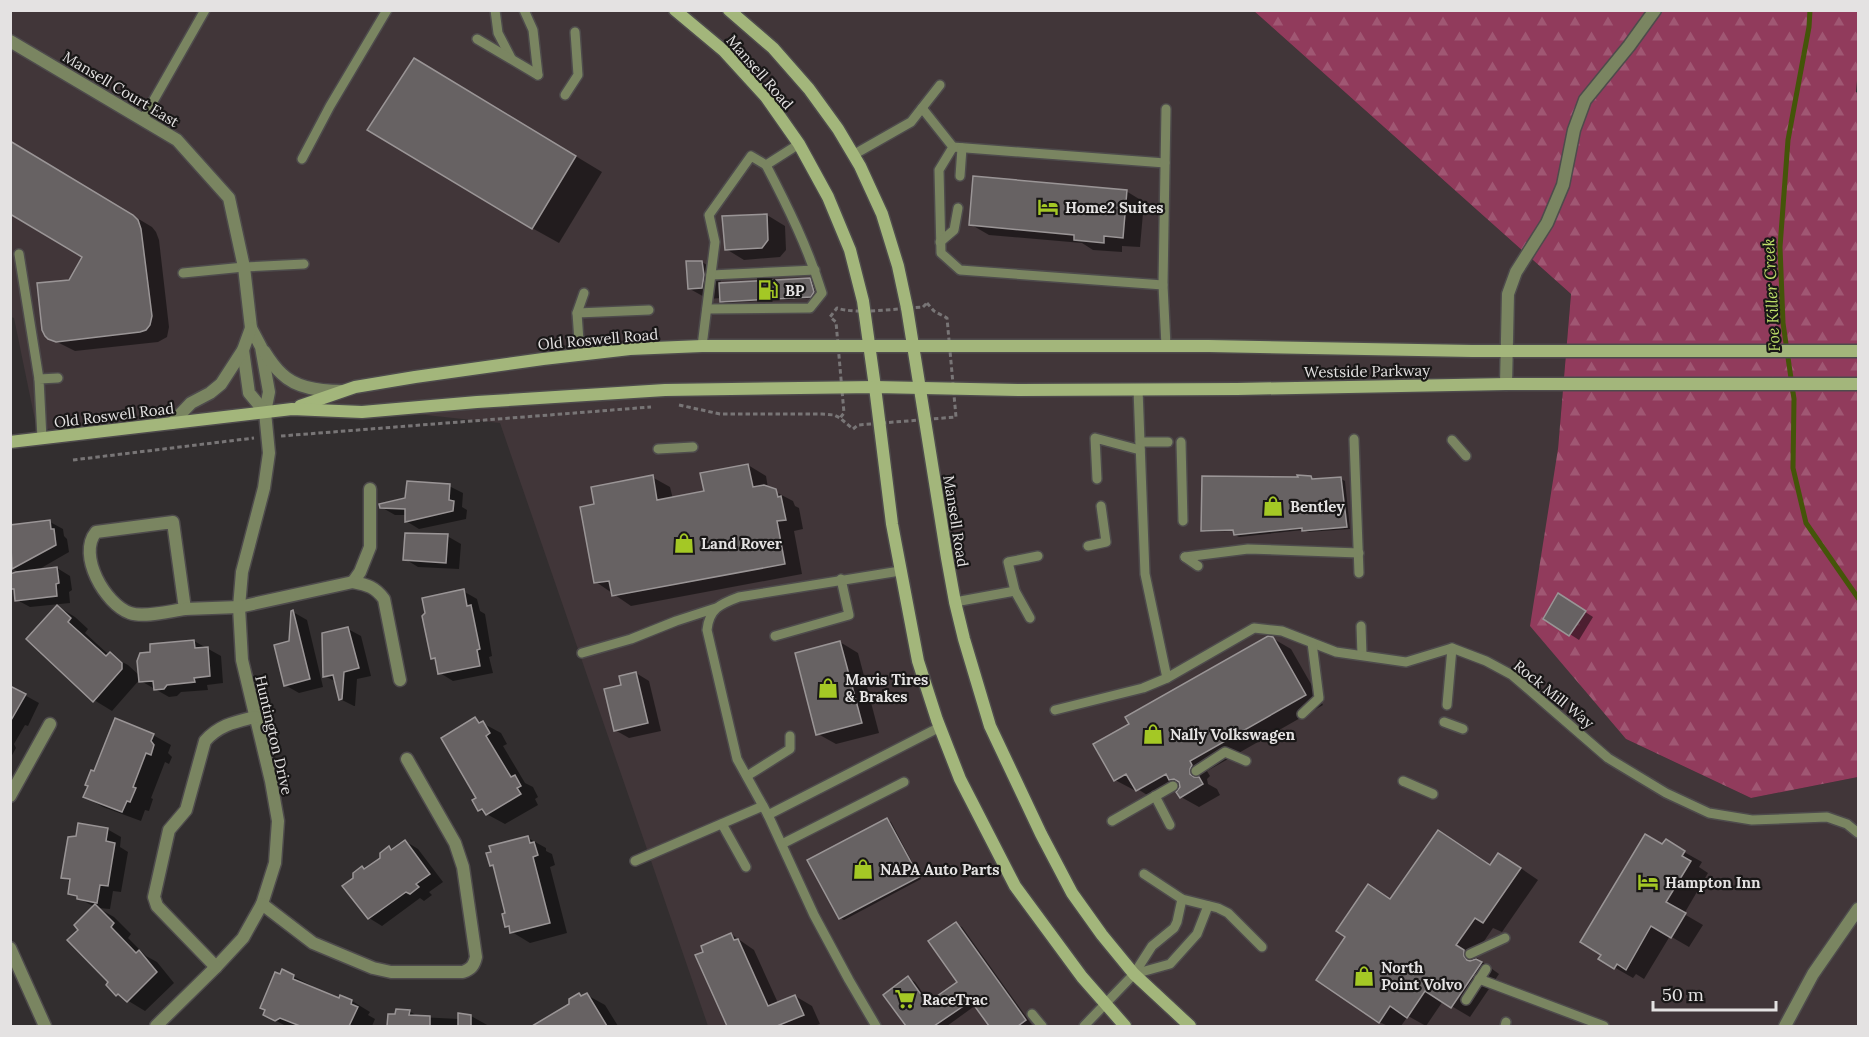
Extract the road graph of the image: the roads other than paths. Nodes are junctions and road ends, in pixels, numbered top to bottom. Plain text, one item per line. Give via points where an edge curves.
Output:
1 (205, 10) edge
2 (387, 10) edge
3 (495, 10) edge
4 (524, 10) edge
5 (675, 10) edge
6 (729, 10) edge
7 (1654, 10) edge
8 (575, 32) dead end
9 (477, 39) dead end
10 (10, 41) edge
11 (512, 60) junction
12 (940, 85) dead end
13 (565, 95) dead end
14 (922, 108) junction
15 (1166, 109) dead end
16 (143, 119) junction
17 (799, 144) junction
18 (957, 148) junction
19 (853, 155) junction
20 (302, 159) dead end
21 (1165, 163) junction
22 (766, 165) junction
23 (960, 176) dead end
24 (958, 208) dead end
25 (940, 242) junction
26 (19, 254) dead end
27 (304, 264) dead end
28 (244, 267) junction
29 (815, 270) junction
30 (183, 273) dead end
31 (711, 274) junction
32 (1163, 285) junction
33 (584, 293) dead end
34 (649, 309) dead end
35 (707, 309) junction
36 (577, 314) junction
37 (251, 328) junction
38 (702, 346) junction
39 (1166, 346) junction
40 (261, 347) junction
41 (870, 347) junction
42 (912, 347) junction
43 (243, 350) junction
44 (1506, 351) junction
45 (1852, 351) edge
46 (580, 355) junction
47 (58, 378) dead end
48 (39, 379) junction
49 (1506, 384) junction
50 (1852, 384) edge
51 (875, 387) junction
52 (920, 388) junction
53 (1138, 389) junction
54 (343, 391) junction
55 (292, 409) junction
56 (265, 412) junction
57 (172, 423) junction
58 (42, 439) junction
59 (1354, 439) dead end
60 (1452, 440) dead end
61 (10, 442) edge
62 (1168, 442) dead end
63 (1181, 442) dead end
64 (1140, 446) junction
65 (693, 447) dead end
66 (658, 449) dead end
67 (1466, 456) dead end
68 (1097, 479) dead end
69 (370, 489) dead end
70 (1101, 506) dead end
71 (1183, 521) dead end
72 (1088, 546) dead end
73 (1359, 553) junction
74 (1038, 556) dead end
75 (1198, 566) dead end
76 (900, 571) junction
77 (1359, 573) dead end
78 (841, 579) junction
79 (353, 582) junction
80 (1015, 591) junction
81 (955, 602) junction
82 (239, 607) junction
83 (716, 608) junction
84 (185, 609) junction
85 (1030, 618) dead end
86 (1361, 626) dead end
87 (775, 636) dead end
88 (1312, 643) junction
89 (1452, 648) junction
90 (582, 653) dead end
91 (1362, 656) junction
92 (1167, 678) junction
93 (400, 680) dead end
94 (1447, 705) dead end
95 (1055, 710) dead end
96 (1302, 714) dead end
97 (255, 717) junction
98 (1444, 722) dead end
99 (50, 724) dead end
100 (940, 727) junction
101 (1463, 729) dead end
102 (790, 736) dead end
103 (407, 759) dead end
104 (1246, 761) dead end
105 (1196, 771) dead end
106 (747, 776) junction
107 (1403, 781) dead end
108 (904, 782) dead end
109 (1173, 786) dead end
110 (1433, 794) dead end
111 (10, 796) edge
112 (1155, 796) junction
113 (766, 810) junction
114 (1112, 821) dead end
115 (722, 824) junction
116 (1170, 825) dead end
117 (1858, 833) edge
118 (782, 844) junction
119 (636, 861) dead end
120 (746, 867) dead end
121 (1144, 874) dead end
122 (1182, 899) junction
123 (262, 904) junction
124 (1209, 906) junction
125 (1858, 909) edge
126 (1505, 938) dead end
127 (1262, 947) dead end
128 (10, 948) edge
129 (1470, 954) dead end
130 (216, 967) junction
131 (1486, 969) dead end
132 (1134, 974) junction
133 (1479, 979) junction
134 (1466, 1000) dead end
135 (1106, 1005) junction
136 (1032, 1014) dead end
137 (45, 1026) edge
138 (156, 1026) edge
139 (876, 1026) edge
140 (1042, 1026) edge
141 (1084, 1026) edge
142 (1125, 1026) edge
143 (1190, 1026) edge
144 (1604, 1026) edge
145 (1785, 1026) edge

1 - 16 lane
2 - 20 lane
3 - 11 lane via 498,33
4 - 11 lane via 533,30 538,75
5 - 17 main road, Mansell Road via 724,51 766,97
6 - 19 main road, Mansell Road via 773,48 809,89
7 - 44 street via 1585,100 1574,130 1563,185 1508,294
8 - 13 lane via 578,75
9 - 11 lane
10 - 16 street, Mansell Court East
12 - 14 lane
14 - 18 lane
14 - 19 lane via 911,122
15 - 21 lane
16 - 28 street, Mansell Court East via 177,140 230,198
17 - 22 lane
17 - 41 main road, Mansell Road via 828,197 850,250
18 - 21 lane
18 - 23 lane
18 - 25 lane via 939,170
19 - 42 main road, Mansell Road via 882,214 898,266
21 - 32 lane
22 - 29 lane
22 - 31 lane via 751,156 709,215 715,242
24 - 25 lane via 954,230
25 - 32 lane via 940,253 960,270
26 - 48 lane
27 - 28 lane
28 - 30 lane
28 - 37 street, Mansell Court East
29 - 31 lane
29 - 35 lane via 822,293 810,308
31 - 35 lane
32 - 39 lane
33 - 36 lane
34 - 36 lane
35 - 38 lane
36 - 46 lane
37 - 40 street, Mansell Court East
37 - 43 street
38 - 41 main road, Old Roswell Road
38 - 46 main road, Old Roswell Road
39 - 42 main road, Westside Parkway
39 - 44 main road, Westside Parkway
40 - 54 street via 282,375 295,383 322,391
40 - 56 street, Mansell Court East via 269,392
41 - 42 main road, Old Roswell Road
41 - 51 main road, Mansell Road
42 - 52 main road, Mansell Road
43 - 56 street via 249,393
43 - 57 street via 221,384 191,403
44 - 45 main road, Westside Parkway
44 - 49 street
46 - 54 main road, Old Roswell Road
47 - 48 lane
48 - 58 lane
49 - 50 main road, Westside Parkway
49 - 53 main road, Westside Parkway
51 - 52 main road, Westside Parkway
51 - 55 main road, Old Roswell Road via 665,390 362,412
51 - 76 main road, Mansell Road
52 - 53 main road, Westside Parkway
52 - 81 main road, Mansell Road
53 - 64 lane
54 - 55 main road, Old Roswell Road
55 - 56 main road, Old Roswell Road
56 - 57 main road, Old Roswell Road
56 - 82 street, Huntington Drive via 269,453 242,572
57 - 58 main road, Old Roswell Road
58 - 61 main road, Old Roswell Road
59 - 73 lane
60 - 67 lane
62 - 64 lane
63 - 71 lane
64 - 68 lane via 1095,438
64 - 92 lane via 1146,574
65 - 66 lane
69 - 79 street via 370,547
70 - 72 lane via 1106,542
73 - 75 lane via 1248,549 1185,557
73 - 77 lane
74 - 80 lane via 1008,562
76 - 78 lane
76 - 100 main road, Mansell Road via 918,661
78 - 83 lane via 747,595
78 - 87 lane via 849,615
79 - 82 street
79 - 93 street via 370,585 384,599
80 - 81 lane
80 - 85 lane
81 - 132 main road, Mansell Road via 990,726 1041,834 1072,893
82 - 84 street
82 - 97 street, Huntington Drive via 242,660
83 - 90 lane
83 - 106 lane via 710,614 707,630 737,759
84 - 84 street via 139,615 115,605 102,590 89,551 96,532 173,522
86 - 91 lane
88 - 91 lane
88 - 92 lane via 1282,631 1254,628
88 - 96 lane via 1319,698
89 - 91 lane via 1406,662
89 - 94 lane
89 - 117 lane, Rock Mill Way via 1512,675 1608,758 1709,813 1752,820 1827,817
92 - 95 lane via 1143,688
97 - 123 street, Huntington Drive via 278,820 275,863
97 - 130 street via 223,725 205,741 186,810 168,830 154,897 157,906
98 - 101 lane
99 - 111 street
100 - 113 lane
100 - 135 main road, Mansell Road via 960,779 1015,886
102 - 106 lane via 790,749
103 - 123 street via 455,843 463,867 476,957 470,970 391,972 373,968 313,943
104 - 105 lane via 1225,752
106 - 113 lane
107 - 110 lane
108 - 118 lane
109 - 112 lane
112 - 114 lane
112 - 116 lane
113 - 115 lane
113 - 118 lane
115 - 119 lane
115 - 120 lane
118 - 139 lane via 814,915
121 - 122 lane
122 - 124 lane
122 - 132 lane via 1177,922 1152,946
123 - 130 street, Huntington Drive via 243,938
124 - 127 lane via 1233,917
124 - 132 lane via 1197,934 1170,964
125 - 145 street via 1813,974
126 - 129 lane
128 - 137 street
130 - 138 street, Huntington Drive
131 - 133 lane
132 - 135 lane
132 - 143 main road, Mansell Road
133 - 134 lane
133 - 144 lane
135 - 141 lane
135 - 142 main road, Mansell Road
136 - 140 lane

